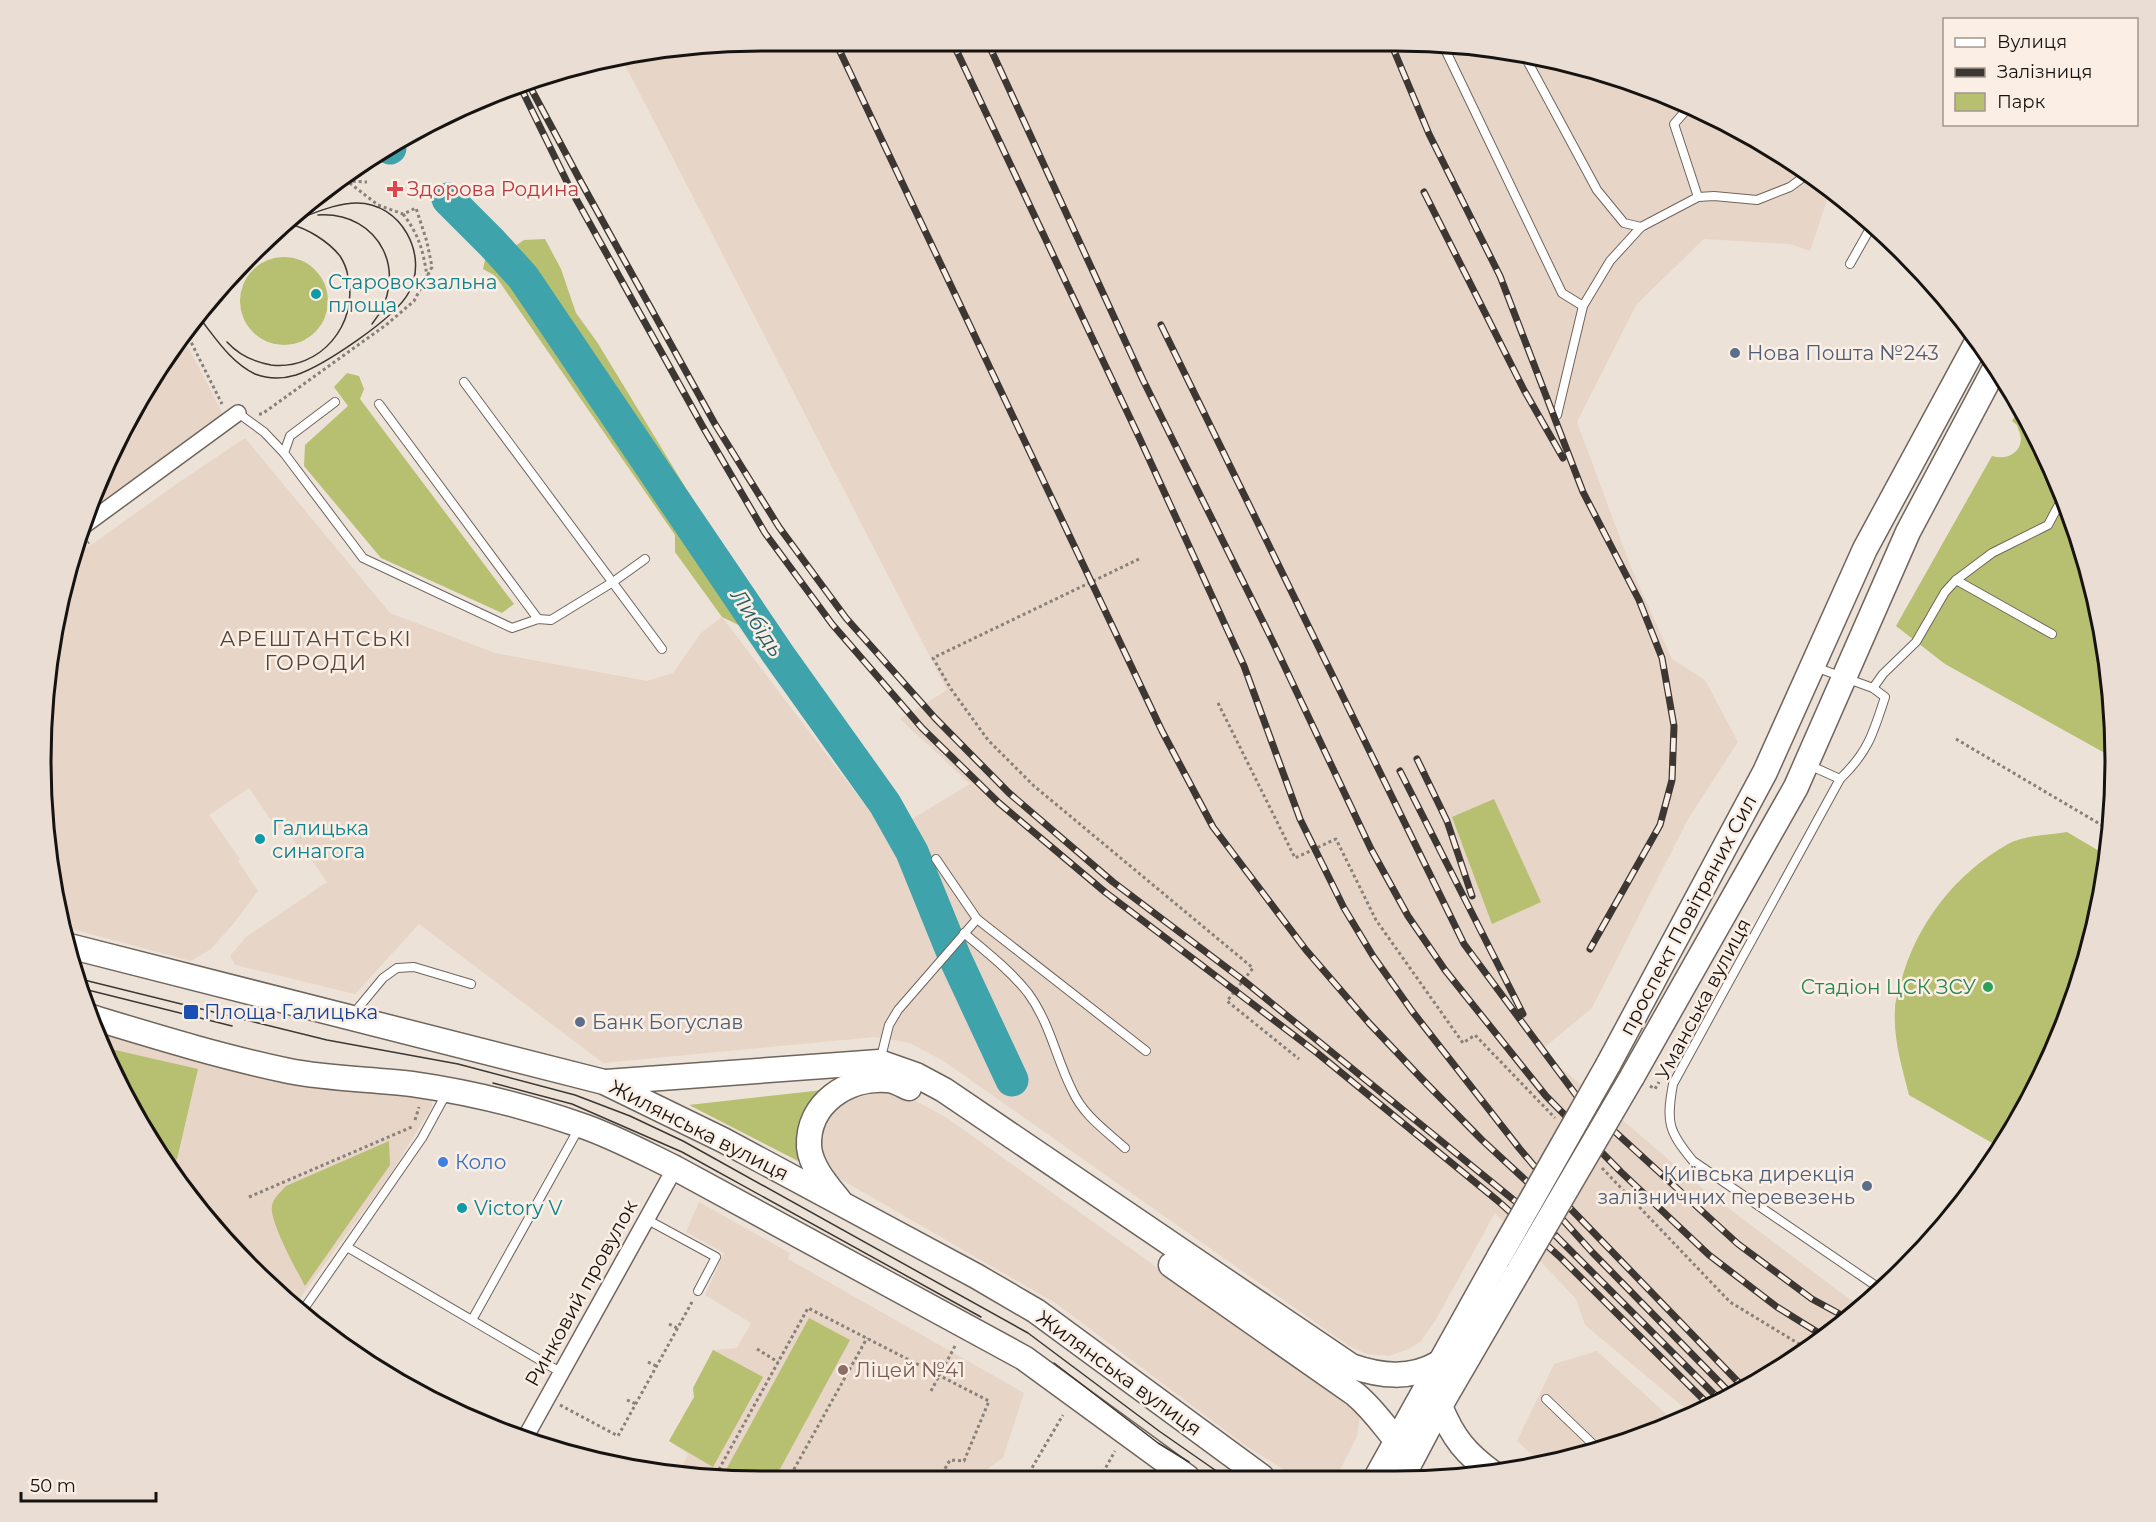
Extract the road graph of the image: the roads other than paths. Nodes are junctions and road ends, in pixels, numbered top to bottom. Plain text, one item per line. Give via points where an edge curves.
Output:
1 (1447, 54) edge
2 (1529, 64) edge
3 (1684, 113) edge
4 (1801, 179) edge
5 (1698, 197) junction
6 (1641, 227) junction
7 (1868, 232) edge
8 (1850, 264) dead end
9 (1583, 306) junction
10 (1973, 350) edge
11 (1991, 376) edge
12 (464, 382) dead end
13 (335, 402) dead end
14 (379, 404) dead end
15 (238, 412) joint
16 (1557, 415) dead end
17 (284, 453) junction
18 (2058, 507) edge
19 (94, 518) edge
20 (645, 559) dead end
21 (1956, 580) junction
22 (612, 582) junction
23 (538, 619) junction
24 (2052, 634) dead end
25 (662, 649) dead end
26 (1814, 667) junction
27 (1845, 678) junction
28 (1873, 688) junction
29 (1808, 764) junction
30 (1840, 779) junction
31 (936, 859) dead end
32 (977, 919) junction
33 (964, 933) junction
34 (76, 948) edge
35 (471, 984) dead end
36 (354, 1018) junction
37 (100, 1020) edge
38 (1146, 1051) dead end
39 (879, 1062) junction
40 (604, 1082) junction
41 (448, 1091) junction
42 (581, 1125) junction
43 (1125, 1148) dead end
44 (675, 1168) junction
45 (842, 1204) junction
46 (646, 1219) junction
47 (347, 1247) junction
48 (1508, 1265) junction
49 (1874, 1285) edge
50 (698, 1291) road end
51 (306, 1306) edge
52 (472, 1320) junction
53 (1439, 1363) junction
54 (562, 1373) junction
55 (1546, 1400) dead end
56 (1440, 1406) junction
57 (529, 1431) edge
58 (1396, 1440) junction
59 (1592, 1443) edge
60 (1482, 1466) edge
61 (1179, 1471) edge
62 (1254, 1471) edge
63 (1380, 1471) edge
64 (1405, 1471) edge

1 - 9 lane via 1562,293
2 - 6 lane via 1597,190 1624,223
3 - 5 lane via 1674,124
4 - 5 lane via 1757,200
5 - 6 lane
6 - 9 lane via 1610,261
7 - 8 lane
9 - 16 lane
10 - 26 main road, проспект Повітряних Сил via 1865,549
11 - 27 main road, проспект Повітряних Сил via 1908,532
12 - 22 lane
13 - 17 lane via 290,436
14 - 23 lane
15 - 17 lane
15 - 19 street
17 - 23 lane via 363,558 512,627
18 - 21 lane via 2048,525 1992,553
20 - 22 lane
21 - 24 lane
21 - 28 lane via 1916,642
22 - 23 lane via 551,620
22 - 25 lane
26 - 27 lane
26 - 48 main road, проспект Повітряних Сил, bridge via 1765,772 1608,1065
27 - 28 lane
27 - 29 main road, проспект Повітряних Сил
28 - 30 lane, Уманська вулиця via 1885,697 1873,734 1858,762
29 - 30 lane
29 - 48 main road, проспект Повітряних Сил, bridge via 1632,1077
30 - 49 lane, Уманська вулиця via 1673,1084 1669,1125 1678,1144 1693,1161
31 - 32 lane
32 - 33 lane
32 - 38 lane
33 - 39 lane via 898,1010 889,1025
33 - 43 lane via 1029,994 1051,1034 1072,1091 1087,1114
34 - 36 main road, Жилянська вулиця
35 - 36 lane via 414,967 397,968 383,978
36 - 40 main road, Жилянська вулиця
37 - 41 main road via 290,1071
39 - 40 main road
39 - 53 main road via 944,1090 1351,1366 1376,1375 1404,1375
40 - 45 main road, Жилянська вулиця
41 - 42 main road
41 - 47 lane via 422,1138
42 - 44 main road
42 - 52 lane
44 - 46 street, Ринковий провулок
44 - 61 main road via 1024,1358
45 - 58 main road via 816,1168 809,1148 811,1127 817,1112 832,1095 858,1081 890,1079 971,1126 1355,1394 1373,1409
45 - 62 main road, Жилянська вулиця via 1036,1311
46 - 50 lane via 717,1257
46 - 54 street, Ринковий провулок
47 - 51 lane
47 - 52 lane
48 - 53 main road, проспект Повітряних Сил
48 - 56 main road, проспект Повітряних Сил
52 - 54 lane
53 - 58 main road, проспект Повітряних Сил
54 - 57 street, Ринковий провулок
55 - 59 lane
56 - 60 main road via 1457,1441
56 - 64 main road, проспект Повітряних Сил
58 - 63 main road, проспект Повітряних Сил

